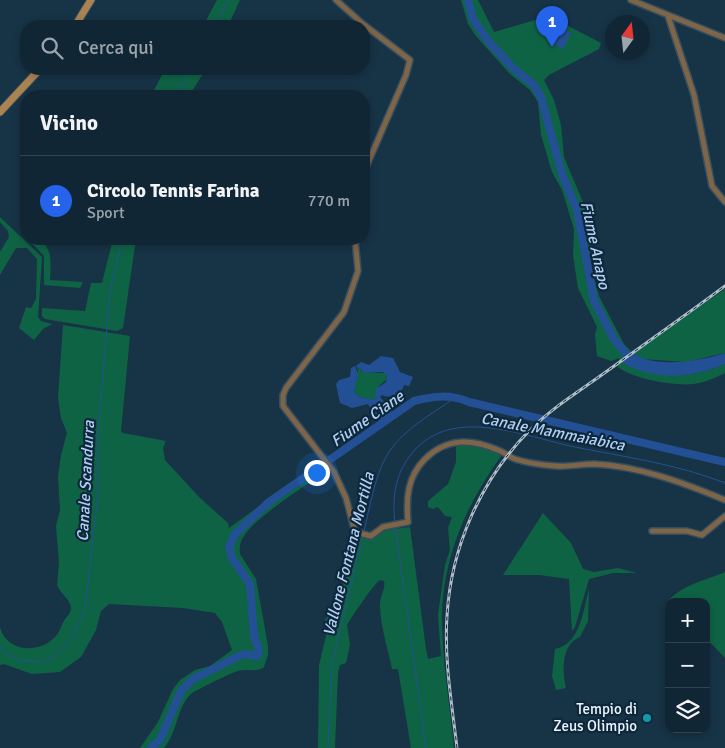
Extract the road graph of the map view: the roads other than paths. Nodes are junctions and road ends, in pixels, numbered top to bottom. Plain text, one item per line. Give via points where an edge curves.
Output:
1 (91, 0) edge
2 (336, 0) edge
3 (630, 0) edge
4 (668, 16) junction
5 (79, 20) edge
6 (358, 20) edge
7 (370, 29) edge
8 (725, 38) edge
9 (34, 75) edge
10 (20, 90) edge
11 (20, 90) edge
12 (0, 112) edge
13 (370, 158) edge
14 (725, 202) edge
15 (355, 245) edge
16 (725, 500) edge
17 (725, 516) edge
18 (652, 531) dead end

1 - 5 street
2 - 6 street
3 - 4 street
4 - 8 street
4 - 14 street via 694,95 712,186
7 - 13 street via 410,60
9 - 11 street
10 - 12 street
15 - 16 street via 358,271 344,312 283,395 288,414 330,466 346,498 353,528 360,534 374,535 388,525 408,522 408,488 419,466 436,450 462,441 488,446 516,460 557,466 594,464 659,476
17 - 18 street via 702,535 687,531

